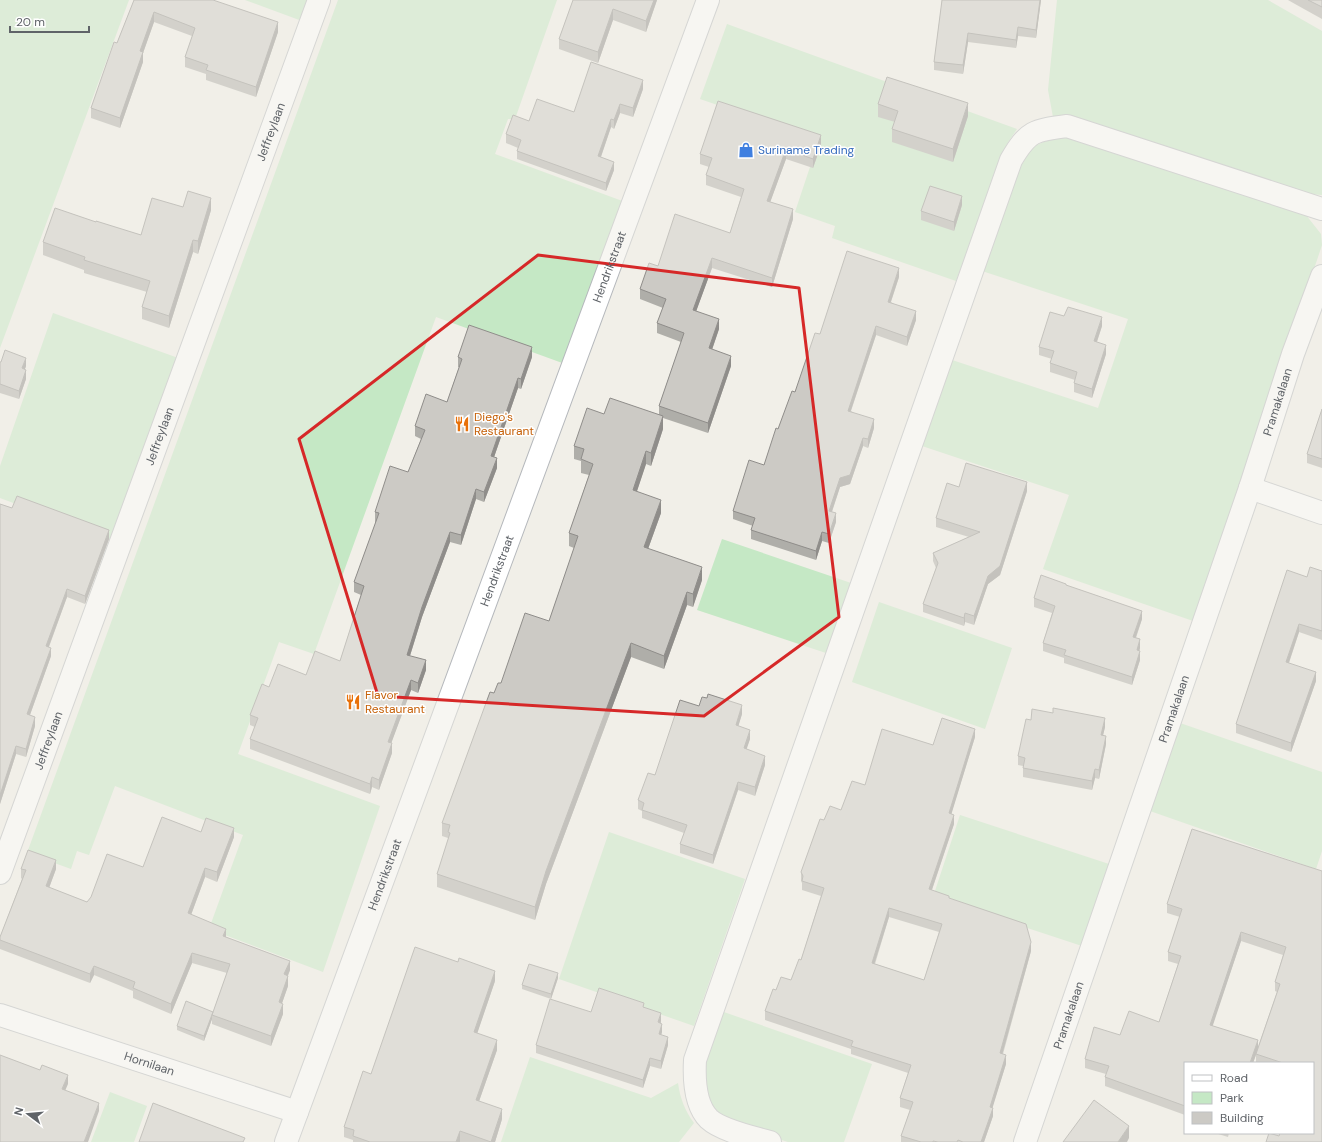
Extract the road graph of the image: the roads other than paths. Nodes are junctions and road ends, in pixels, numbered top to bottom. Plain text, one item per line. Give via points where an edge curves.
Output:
1 (319, 0) edge
2 (708, 0) edge
3 (1322, 209) edge
4 (1322, 276) edge
5 (1250, 488) junction
6 (1322, 513) edge
7 (0, 873) edge
8 (0, 1015) edge
9 (297, 1112) junction
10 (286, 1142) edge
11 (770, 1142) edge
12 (1025, 1142) edge

1 - 7 street, Jeffreylaan
2 - 9 street, Hendrikstraat
3 - 11 street via 1067,126 1034,132 1021,143 1011,160 694,1060 696,1088 708,1118 718,1125
4 - 5 street, Pramakalaan via 1293,354
5 - 6 street
5 - 12 street, Pramakalaan
8 - 9 street, Hornilaan
9 - 10 street, Hendrikstraat

